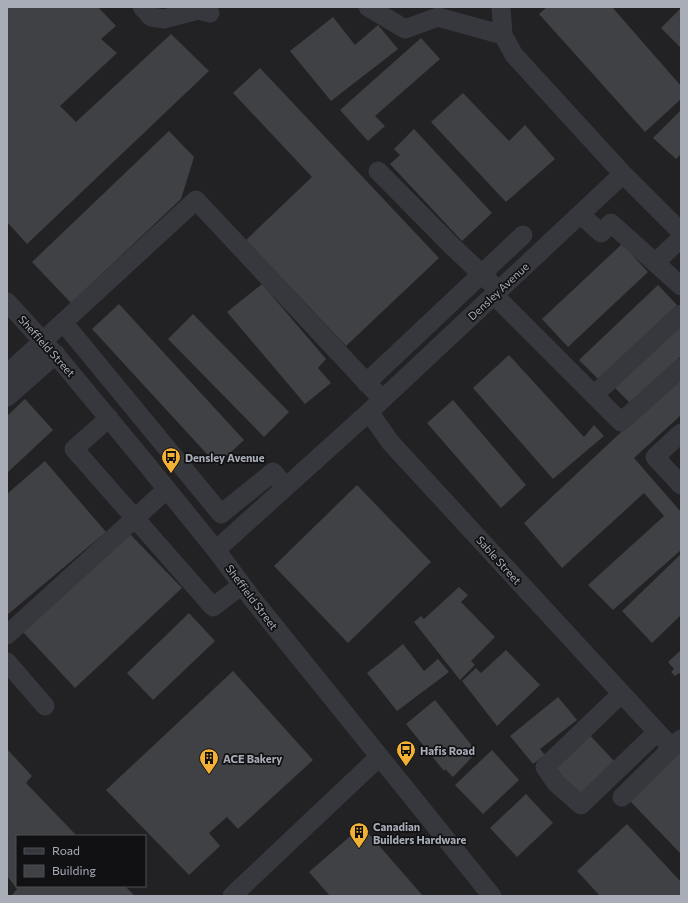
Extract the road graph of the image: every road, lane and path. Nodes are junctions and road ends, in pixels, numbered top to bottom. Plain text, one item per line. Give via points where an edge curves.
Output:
1 (142, 7) edge
2 (368, 7) edge
3 (501, 7) edge
4 (439, 10) edge
5 (210, 13) dead end
6 (502, 35) junction
7 (378, 171) dead end
8 (623, 174) junction
9 (580, 214) junction
10 (681, 232) edge
11 (523, 235) dead end
12 (681, 238) edge
13 (656, 262) junction
14 (482, 274) junction
15 (681, 286) edge
16 (496, 292) junction
17 (8, 306) edge
18 (681, 314) edge
19 (63, 322) junction
20 (43, 341) junction
21 (81, 344) junction
22 (59, 358) junction
23 (681, 368) edge
24 (7, 374) edge
25 (366, 383) junction
26 (594, 395) junction
27 (7, 397) edge
28 (375, 406) junction
29 (109, 418) junction
30 (681, 433) edge
31 (681, 485) edge
32 (286, 487) junction
33 (167, 489) junction
34 (134, 518) junction
35 (216, 550) junction
36 (242, 585) junction
37 (7, 635) edge
38 (7, 662) edge
39 (627, 700) junction
40 (45, 706) dead end
41 (657, 732) junction
42 (677, 744) edge
43 (379, 757) junction
44 (622, 798) dead end
45 (232, 896) edge
46 (492, 896) edge

1 - 5 street via 151,17 164,19 198,10
2 - 4 street via 405,29
3 - 6 street
4 - 6 street via 466,26
6 - 8 street via 522,64
7 - 14 street
8 - 9 street, Densley Avenue
8 - 10 street
9 - 13 street via 601,232 611,223
9 - 16 street, Densley Avenue
11 - 14 street
12 - 13 street
13 - 15 street
14 - 16 street
14 - 25 street
16 - 26 street
16 - 28 street, Densley Avenue
17 - 20 street, Sheffield Street
18 - 26 street
19 - 20 street
19 - 21 street
19 - 25 street, Sable Street via 196,200
20 - 22 street, Sheffield Street
20 - 24 street
21 - 22 street
21 - 32 street via 220,514 273,472
22 - 27 street
22 - 29 street, Sheffield Street
23 - 26 street via 621,422
25 - 28 street, Sable Street
28 - 32 street, Densley Avenue
28 - 39 street, Sable Street via 392,443
29 - 33 street, Sheffield Street
29 - 34 street via 74,449
30 - 31 street via 655,457
32 - 35 street, Densley Avenue
33 - 34 street
33 - 35 street, Sheffield Street
34 - 36 street via 213,607
34 - 37 street
35 - 36 street, Sheffield Street
36 - 43 street, Sheffield Street
38 - 40 street
39 - 41 street, Sable Street
39 - 41 street via 545,766 556,783 581,805
41 - 42 street, Sable Street
42 - 44 street
43 - 45 street
43 - 46 street, Sheffield Street

